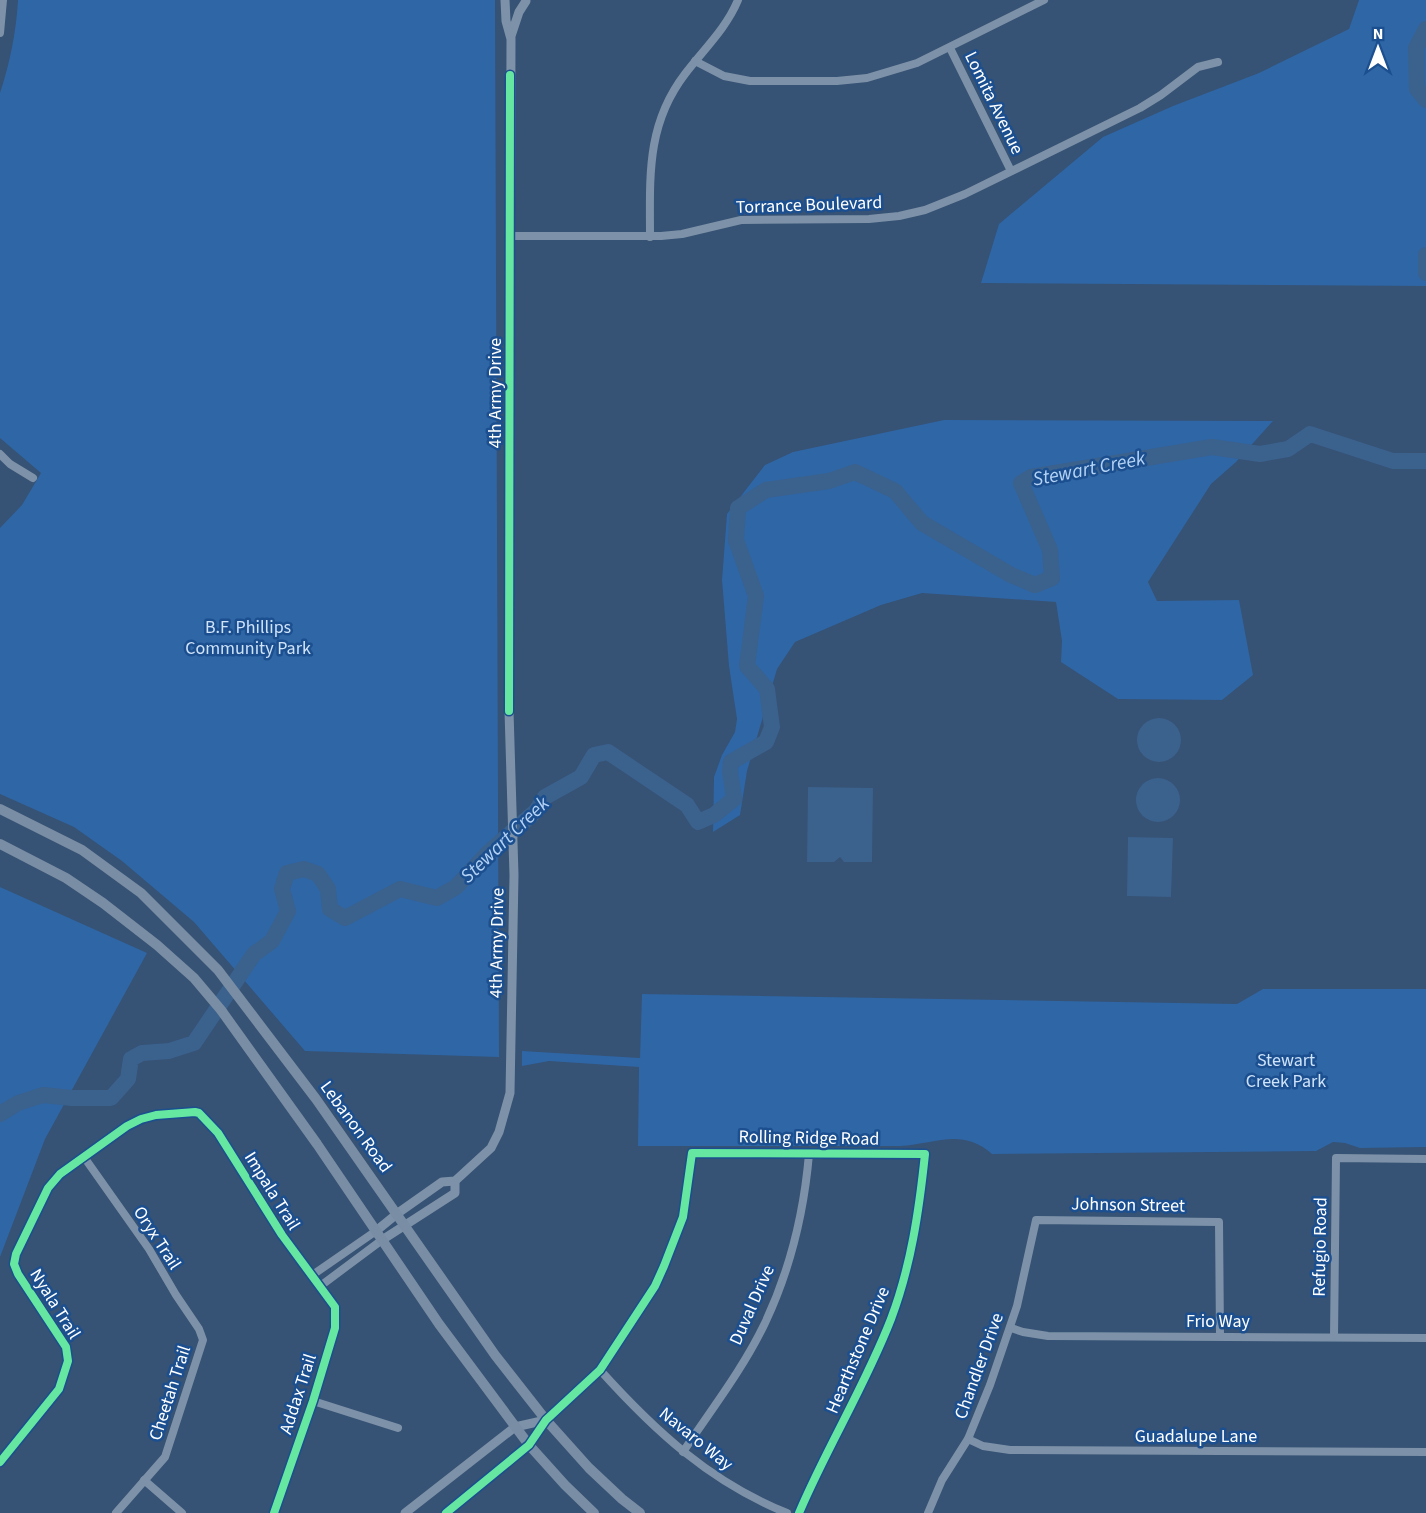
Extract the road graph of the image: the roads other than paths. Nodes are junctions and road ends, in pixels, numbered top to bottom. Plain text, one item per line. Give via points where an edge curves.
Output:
1 (3, 0) edge
2 (506, 0) edge
3 (738, 0) edge
4 (1044, 0) edge
5 (527, 1) edge
6 (0, 33) edge
7 (511, 39) junction
8 (950, 48) junction
9 (695, 61) junction
10 (1218, 62) dead end
11 (1011, 171) junction
12 (510, 236) junction
13 (650, 237) junction
14 (0, 454) edge
15 (33, 478) dead end
16 (0, 809) edge
17 (0, 844) edge
18 (809, 1154) junction
19 (925, 1154) joint
20 (84, 1157) junction
21 (1426, 1159) edge
22 (455, 1181) junction
23 (398, 1213) junction
24 (1036, 1220) joint
25 (405, 1224) junction
26 (379, 1236) junction
27 (311, 1276) junction
28 (319, 1287) junction
29 (1011, 1328) junction
30 (1220, 1336) junction
31 (202, 1337) joint
32 (1334, 1337) junction
33 (1426, 1338) edge
34 (600, 1370) junction
35 (314, 1401) junction
36 (546, 1419) junction
37 (515, 1427) junction
38 (398, 1428) dead end
39 (968, 1439) junction
40 (529, 1445) junction
41 (683, 1452) junction
42 (1426, 1452) edge
43 (0, 1462) edge
44 (144, 1480) junction
45 (116, 1513) edge
46 (182, 1513) edge
47 (274, 1513) edge
48 (405, 1513) edge
49 (446, 1513) edge
50 (594, 1513) edge
51 (640, 1513) edge
52 (787, 1513) edge
53 (799, 1513) edge
54 (928, 1513) edge

1 - 6 street
2 - 5 street, 4th Army Drive
2 - 7 street, 4th Army Drive
3 - 9 street via 724,26
4 - 8 street
5 - 7 street, 4th Army Drive via 515,21
7 - 12 street, 4th Army Drive
8 - 9 street via 892,72 837,81 744,80 716,73
8 - 11 street, Lomita Avenue
9 - 13 street via 668,100 655,134 650,170
10 - 11 street, Torrance Boulevard via 1198,68 1146,104
11 - 13 street, Torrance Boulevard via 943,204 899,216 748,220
12 - 13 street, Torrance Boulevard
12 - 22 street, 4th Army Drive via 509,711 514,862 510,1093 491,1148
14 - 15 street
16 - 23 main road, Lebanon Road via 82,850 141,893 174,924 218,970
17 - 26 main road via 66,878 158,945 194,978 317,1144
18 - 19 street, Rolling Ridge Road
18 - 34 street, Rolling Ridge Road via 692,1153 683,1217 664,1266
18 - 41 street, Duval Drive via 792,1252 765,1323
19 - 53 street, Hearthstone Drive via 911,1253 891,1320
20 - 27 street, Impala Trail via 141,1119 188,1111 199,1113 218,1133
20 - 31 street, Oryx Trail via 150,1249
20 - 43 street, Nyala Trail via 48,1188 16,1254 15,1267 66,1347 69,1358 57,1392
21 - 32 street, Refugio Road via 1336,1158
22 - 23 street, 4th Army Drive via 442,1182
22 - 25 street, 4th Army Drive via 455,1193
23 - 25 main road, Lebanon Road
23 - 26 street, 4th Army Drive
24 - 29 street, Chandler Drive
24 - 30 street, Johnson Street via 1219,1222
25 - 26 street, 4th Army Drive
25 - 36 main road, Lebanon Road via 495,1355
26 - 27 street, 4th Army Drive
26 - 28 street, 4th Army Drive
26 - 37 main road
27 - 28 street, Impala Trail
28 - 35 street, Addax Trail via 335,1307 335,1328
29 - 30 street, Frio Way via 1048,1336
29 - 39 street, Chandler Drive
30 - 32 street, Frio Way
31 - 44 street, Cheetah Trail via 166,1454
32 - 33 street, Frio Way
34 - 36 street
34 - 41 street, Navaro Way via 632,1406
35 - 38 street
35 - 47 street, Addax Trail
36 - 37 street
36 - 40 street
36 - 51 main road, Lebanon Road via 589,1468
37 - 40 main road
37 - 48 street
39 - 42 street, Guadalupe Lane via 1010,1450
39 - 54 street, Chandler Drive via 942,1480
40 - 49 street
40 - 50 main road
41 - 52 street, Navaro Way via 735,1489
44 - 45 street, Cheetah Trail
44 - 46 street

